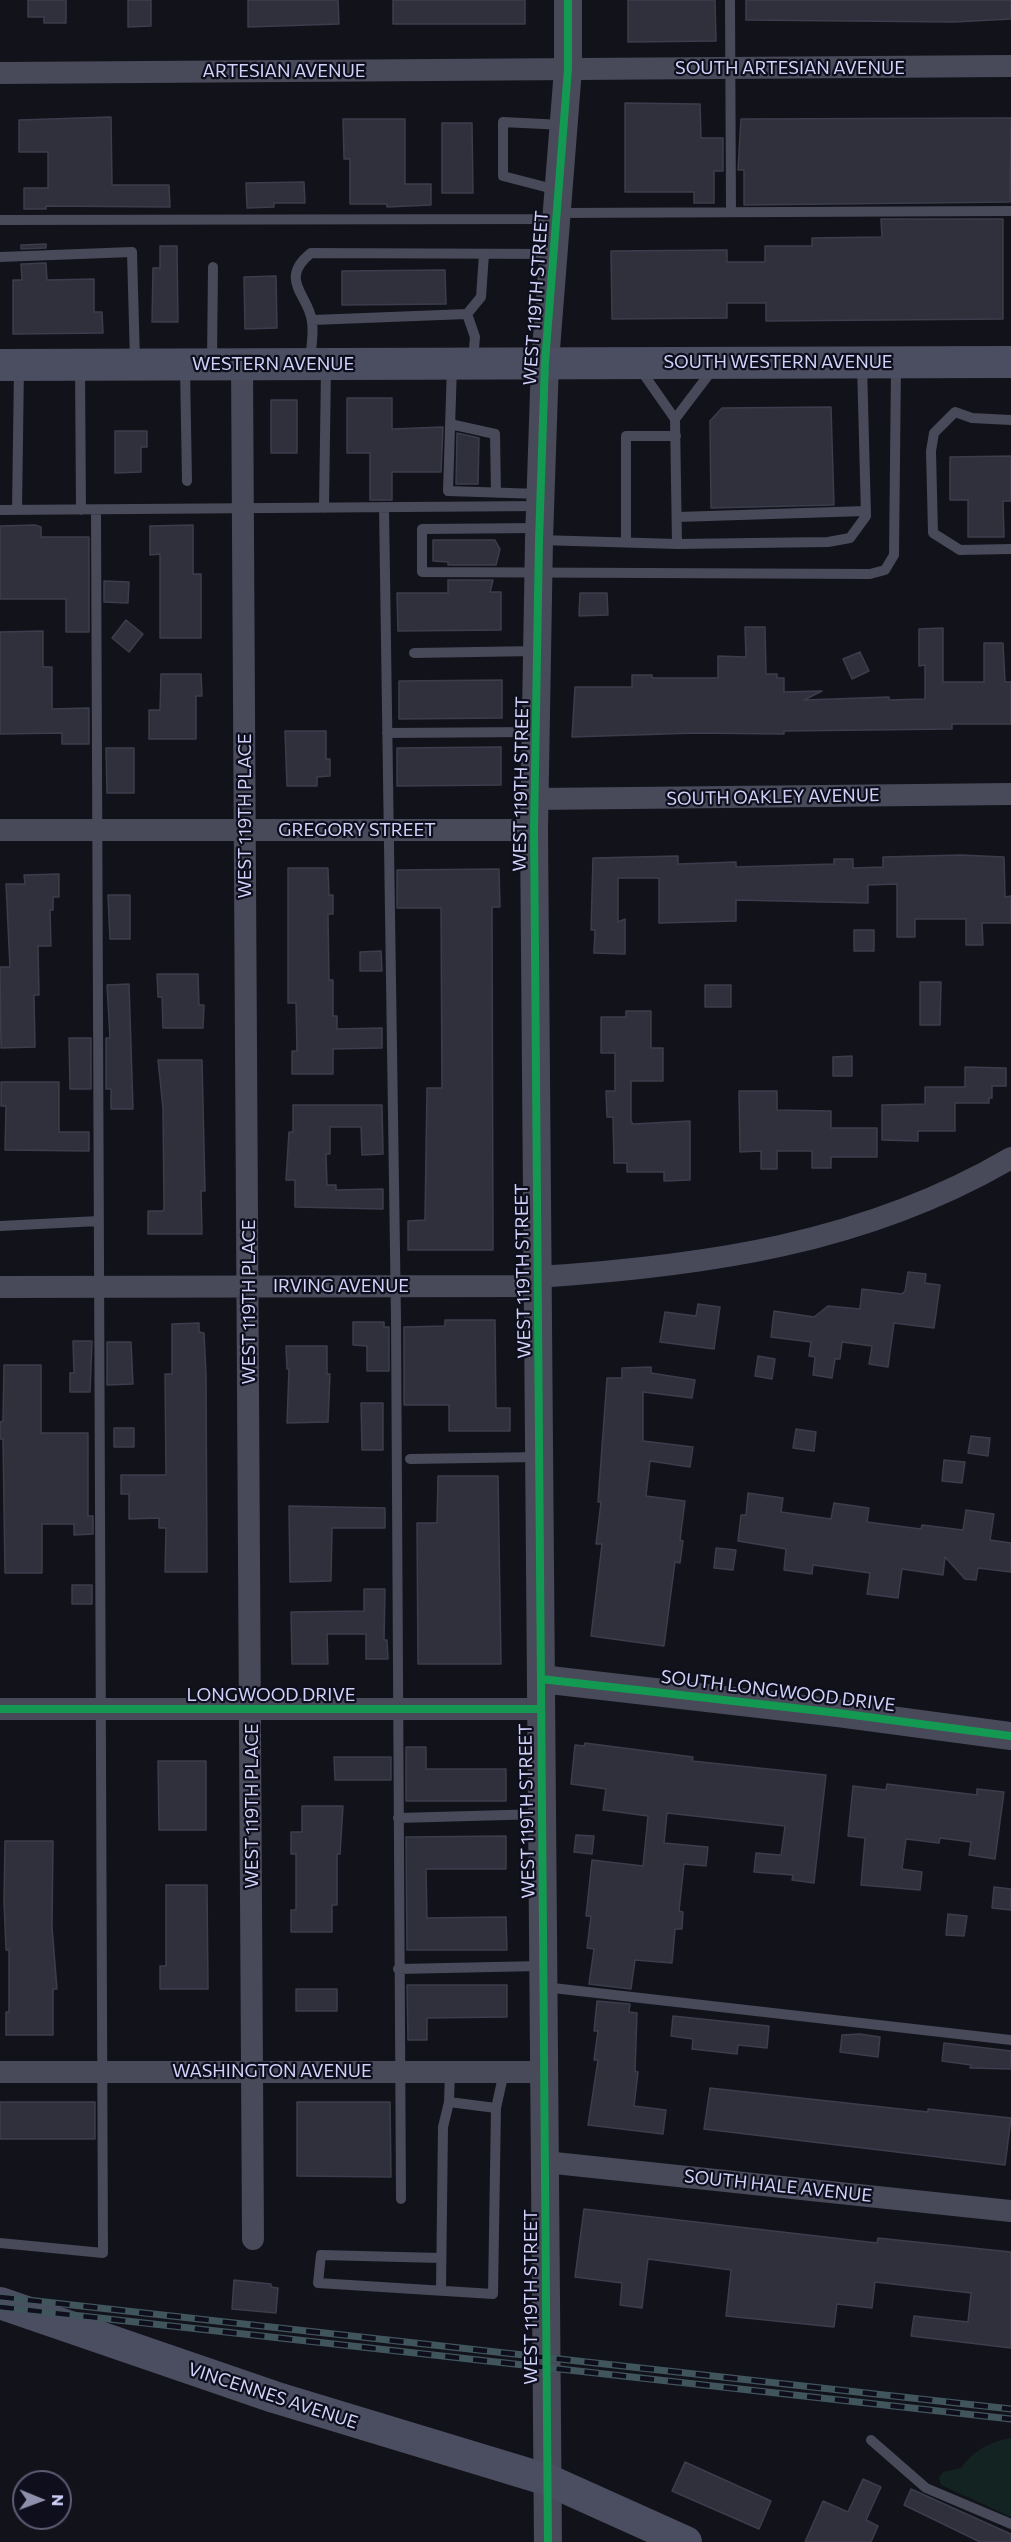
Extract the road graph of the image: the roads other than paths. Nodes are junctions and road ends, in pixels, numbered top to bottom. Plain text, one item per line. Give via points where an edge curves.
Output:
1 (568, 0) edge
2 (730, 0) edge
3 (1011, 66) edge
4 (730, 68) junction
5 (568, 69) junction
6 (0, 74) edge
7 (564, 125) junction
8 (558, 208) junction
9 (1011, 211) edge
10 (731, 212) junction
11 (0, 219) edge
12 (484, 254) junction
13 (554, 254) junction
14 (0, 257) edge
15 (213, 267) dead end
16 (467, 314) junction
17 (313, 320) junction
18 (463, 362) junction
19 (545, 362) junction
20 (634, 362) junction
21 (719, 362) junction
22 (896, 362) junction
23 (1011, 362) edge
24 (862, 363) junction
25 (213, 364) junction
26 (318, 364) junction
27 (9, 365) edge
28 (80, 365) junction
29 (135, 365) junction
30 (675, 419) junction
31 (1011, 420) edge
32 (450, 424) junction
33 (676, 436) junction
34 (187, 481) dead end
35 (496, 493) junction
36 (384, 507) junction
37 (243, 508) junction
38 (324, 508) junction
39 (0, 510) edge
40 (17, 510) junction
41 (81, 510) junction
42 (96, 510) junction
43 (866, 511) junction
44 (539, 517) junction
45 (677, 517) junction
46 (626, 542) junction
47 (677, 544) junction
48 (1011, 549) edge
49 (538, 572) junction
50 (537, 651) junction
51 (414, 653) dead end
52 (536, 732) junction
53 (387, 733) junction
54 (1011, 794) edge
55 (535, 799) junction
56 (0, 830) edge
57 (98, 830) junction
58 (245, 830) junction
59 (389, 830) junction
60 (534, 830) junction
61 (1011, 1158) edge
62 (99, 1221) junction
63 (0, 1226) edge
64 (538, 1282) junction
65 (99, 1286) junction
66 (249, 1286) junction
67 (396, 1286) junction
68 (0, 1287) edge
69 (539, 1457) junction
70 (410, 1459) dead end
71 (541, 1679) junction
72 (0, 1709) edge
73 (541, 1709) junction
74 (101, 1710) junction
75 (252, 1710) junction
76 (398, 1710) junction
77 (1011, 1736) edge
78 (542, 1814) junction
79 (398, 1818) junction
80 (398, 1969) junction
81 (544, 1976) junction
82 (1011, 2040) edge
83 (254, 2070) junction
84 (102, 2071) junction
85 (400, 2071) junction
86 (0, 2072) edge
87 (450, 2072) junction
88 (504, 2072) junction
89 (544, 2072) junction
90 (449, 2102) junction
91 (496, 2108) junction
92 (545, 2162) junction
93 (401, 2199) dead end
94 (1011, 2211) edge
95 (253, 2239) dead end
96 (0, 2243) edge
97 (441, 2258) junction
98 (441, 2290) junction
99 (0, 2303) edge
100 (871, 2440) dead end
101 (548, 2480) junction
102 (1011, 2524) edge
103 (548, 2542) edge
104 (686, 2542) edge

1 - 5 street, WEST 119TH STREET
2 - 4 lane
3 - 4 street, SOUTH ARTESIAN AVENUE
4 - 5 street, SOUTH ARTESIAN AVENUE
4 - 10 lane
5 - 6 street, ARTESIAN AVENUE
5 - 7 street, WEST 119TH STREET
7 - 8 street, WEST 119TH STREET
7 - 8 lane via 503,123 502,176
8 - 10 lane
8 - 11 lane
8 - 13 street, WEST 119TH STREET
9 - 10 lane
12 - 13 lane
12 - 16 lane via 481,297
12 - 17 lane via 310,253 300,262 296,274 298,292
13 - 19 street, WEST 119TH STREET
14 - 29 lane via 132,252
15 - 25 lane
16 - 17 lane
16 - 18 lane via 475,337
17 - 26 lane
18 - 19 main road, WESTERN AVENUE
18 - 26 main road, WESTERN AVENUE
18 - 32 lane
19 - 20 main road, SOUTH WESTERN AVENUE
19 - 44 street, WEST 119TH STREET
20 - 21 main road, SOUTH WESTERN AVENUE
20 - 30 lane
21 - 24 main road, SOUTH WESTERN AVENUE
21 - 30 lane
22 - 23 main road, SOUTH WESTERN AVENUE
22 - 24 main road, SOUTH WESTERN AVENUE
22 - 49 lane via 894,555 885,570 870,574
24 - 43 lane
25 - 26 main road, WESTERN AVENUE
25 - 29 main road, WESTERN AVENUE
25 - 34 lane
25 - 37 street, WEST 119TH PLACE
26 - 38 lane
27 - 28 main road, WESTERN AVENUE
27 - 40 lane
28 - 29 main road, WESTERN AVENUE
28 - 41 lane
30 - 33 lane
31 - 48 lane via 972,418 955,412 934,434 931,451 933,533 960,550
32 - 35 lane via 495,434
32 - 35 lane via 448,491
33 - 45 lane
33 - 46 lane via 626,436
35 - 44 lane
36 - 38 lane
36 - 44 lane
36 - 53 lane
37 - 38 lane
37 - 42 lane
37 - 58 street, WEST 119TH PLACE
39 - 40 lane
40 - 41 lane
41 - 42 lane
42 - 57 lane
43 - 45 lane
43 - 47 lane via 850,538 828,542
44 - 46 lane
44 - 49 street, WEST 119TH STREET
44 - 49 lane via 422,529 422,572
45 - 47 lane
46 - 47 lane
49 - 50 street, WEST 119TH STREET
50 - 51 lane
50 - 52 street, WEST 119TH STREET
52 - 53 lane
52 - 55 street, WEST 119TH STREET
53 - 59 lane
54 - 55 street, SOUTH OAKLEY AVENUE
55 - 60 street, WEST 119TH STREET
56 - 57 street, GREGORY STREET
57 - 58 street, GREGORY STREET
57 - 62 lane
58 - 59 street, GREGORY STREET
58 - 66 street, WEST 119TH PLACE
59 - 60 street, GREGORY STREET
59 - 67 lane
60 - 64 street, WEST 119TH STREET
61 - 64 street, IRVING AVENUE via 909,1207 802,1242 662,1268
62 - 63 lane
62 - 65 lane
64 - 67 street, IRVING AVENUE
64 - 69 street, WEST 119TH STREET
65 - 66 street, IRVING AVENUE
65 - 68 street, IRVING AVENUE
65 - 74 lane
66 - 67 street, IRVING AVENUE
66 - 75 street, WEST 119TH PLACE
67 - 76 lane
69 - 70 lane
69 - 71 street, WEST 119TH STREET
71 - 73 street, WEST 119TH STREET
71 - 77 street, SOUTH LONGWOOD DRIVE
72 - 74 street, LONGWOOD DRIVE
73 - 76 street, LONGWOOD DRIVE
73 - 78 street, WEST 119TH STREET
74 - 75 street, LONGWOOD DRIVE
74 - 84 lane
75 - 76 street, LONGWOOD DRIVE
75 - 83 street, WEST 119TH PLACE
76 - 79 lane
78 - 79 lane
78 - 81 street, WEST 119TH STREET
79 - 80 lane
80 - 81 lane
80 - 85 lane
81 - 82 lane
81 - 89 street, WEST 119TH STREET
83 - 84 street, WASHINGTON AVENUE
83 - 85 street, WASHINGTON AVENUE
83 - 95 street, WEST 119TH PLACE
84 - 86 street, WASHINGTON AVENUE
84 - 96 lane via 103,2253
85 - 87 street, WASHINGTON AVENUE
85 - 93 lane
87 - 88 street, WASHINGTON AVENUE
87 - 90 lane
88 - 89 street, WASHINGTON AVENUE
88 - 91 lane
89 - 92 street, WEST 119TH STREET
90 - 91 lane
90 - 97 lane via 442,2127
91 - 98 lane via 493,2294
92 - 94 street, SOUTH HALE AVENUE
92 - 101 street, WEST 119TH STREET
97 - 98 lane
97 - 98 lane via 321,2254 318,2283
99 - 101 main road, VINCENNES AVENUE via 285,2401
100 - 102 lane via 926,2488
101 - 103 street, WEST 119TH STREET
101 - 104 main road, VINCENNES AVENUE

